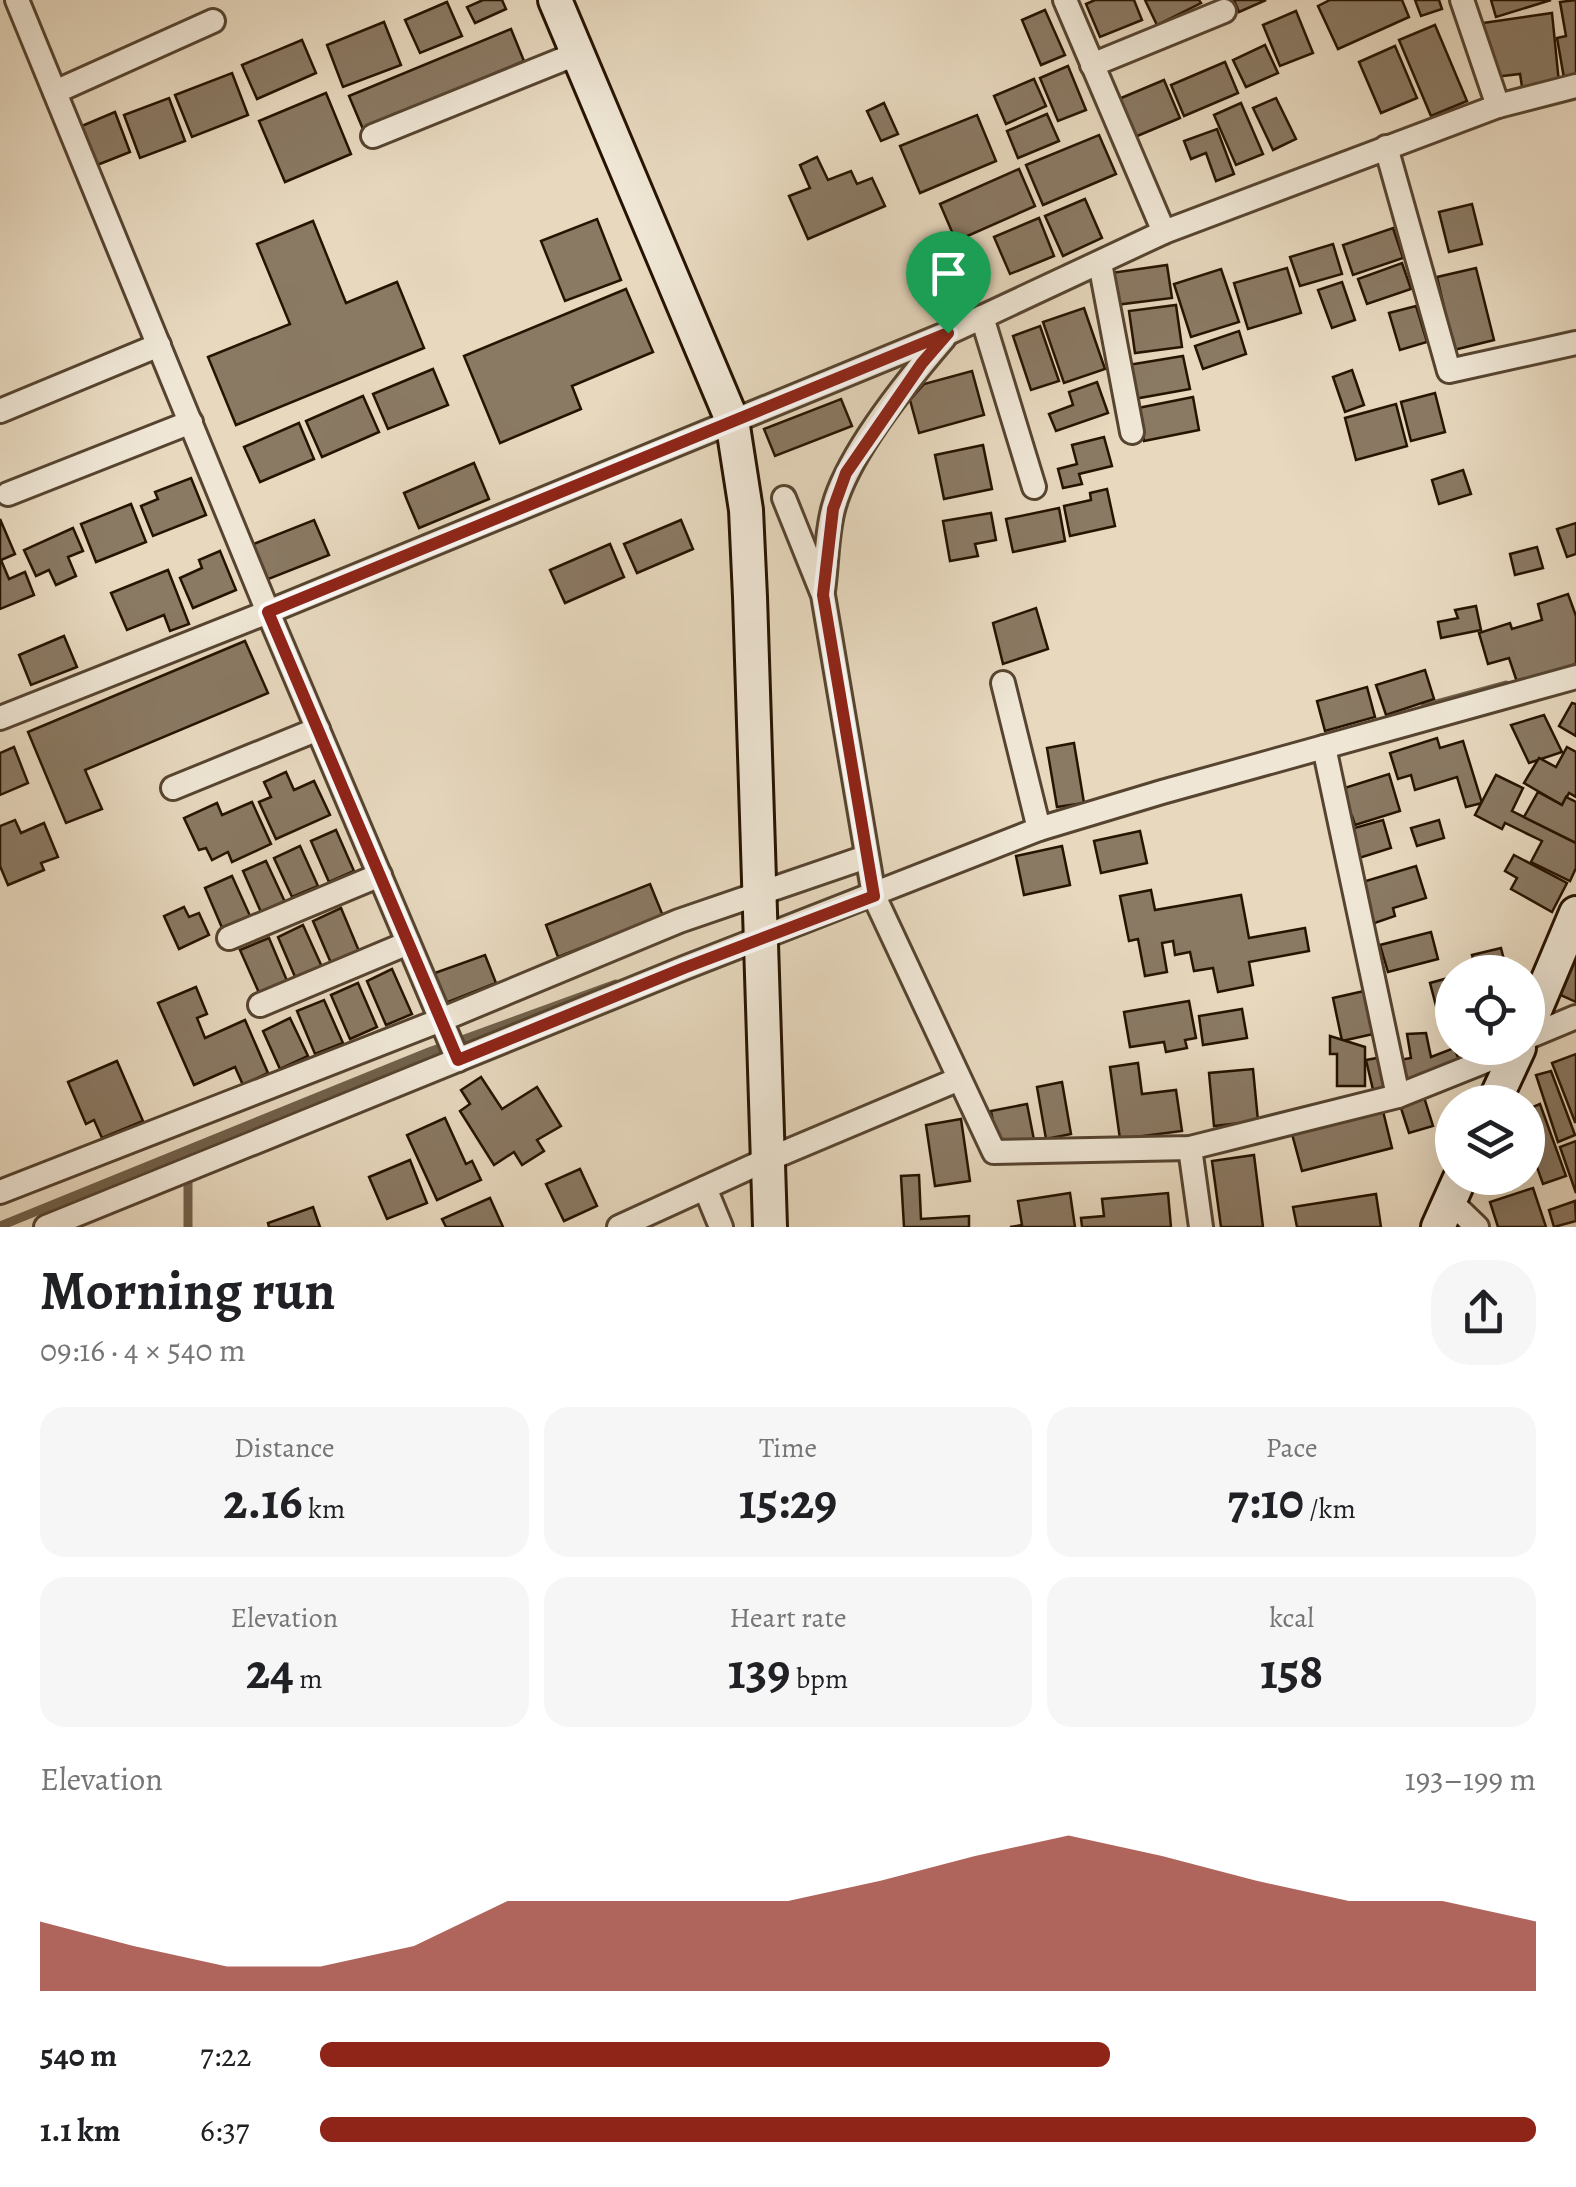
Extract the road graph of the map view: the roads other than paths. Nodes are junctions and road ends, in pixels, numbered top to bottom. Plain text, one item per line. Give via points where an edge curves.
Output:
1 (17, 0) edge
2 (554, 0) edge
3 (1065, 0) edge
4 (1462, 0) edge
5 (1224, 11) dead end
6 (213, 22) dead end
7 (576, 54) junction
8 (1092, 65) junction
9 (1576, 86) edge
10 (55, 92) junction
11 (1498, 106) junction
12 (373, 136) dead end
13 (1386, 147) junction
14 (1164, 232) junction
15 (1100, 263) junction
16 (982, 317) junction
17 (948, 333) junction
18 (1576, 343) edge
19 (160, 345) junction
20 (0, 411) edge
21 (732, 420) junction
22 (191, 422) junction
23 (1132, 432) dead end
24 (1034, 486) dead end
25 (8, 494) dead end
26 (784, 498) dead end
27 (823, 595) junction
28 (268, 612) junction
29 (1576, 677) edge
30 (1003, 683) dead end
31 (0, 718) edge
32 (318, 729) junction
33 (1324, 747) junction
34 (173, 788) dead end
35 (1039, 830) junction
36 (866, 858) junction
37 (380, 875) junction
38 (758, 894) junction
39 (874, 896) junction
40 (1576, 913) edge
41 (230, 938) dead end
42 (760, 939) junction
43 (408, 943) junction
44 (1545, 987) edge
45 (260, 1005) dead end
46 (1576, 1018) edge
47 (441, 1020) junction
48 (1545, 1031) edge
49 (458, 1060) junction
50 (1476, 1065) edge
51 (959, 1078) junction
52 (1398, 1096) junction
53 (1190, 1148) junction
54 (768, 1160) junction
55 (704, 1188) junction
56 (0, 1192) edge
57 (1450, 1202) edge
58 (46, 1227) edge
59 (619, 1227) edge
60 (721, 1227) edge
61 (770, 1227) edge
62 (1201, 1227) edge
63 (1477, 1227) edge

1 - 10 street
2 - 7 street
3 - 8 street
4 - 11 street
5 - 8 street
6 - 10 street
7 - 12 street
7 - 21 street
8 - 14 street
9 - 11 street
10 - 19 street
11 - 13 street
13 - 14 street
13 - 18 street via 1449,371
14 - 15 street
15 - 16 street
15 - 23 street
16 - 17 street
16 - 24 street
17 - 21 street
17 - 27 street via 846,473 833,509
19 - 20 street
19 - 22 street
21 - 28 street
21 - 38 street via 747,528
22 - 25 street
22 - 28 street
26 - 27 street
27 - 36 street
28 - 31 street
28 - 32 street
29 - 33 street
30 - 35 street
32 - 34 street
32 - 37 street
33 - 35 street
33 - 52 street
35 - 39 street
36 - 38 street
36 - 39 street
37 - 41 street
37 - 43 street
38 - 42 street
38 - 47 street
39 - 42 street
39 - 51 street
40 - 44 street
42 - 49 street
42 - 54 street
43 - 45 street
43 - 47 street
46 - 48 street
47 - 49 street
47 - 56 street
49 - 58 street
50 - 52 street
51 - 53 street via 994,1152
51 - 54 street
52 - 53 street
53 - 62 street
54 - 55 street
54 - 61 street
55 - 59 street
55 - 60 street
57 - 63 street

